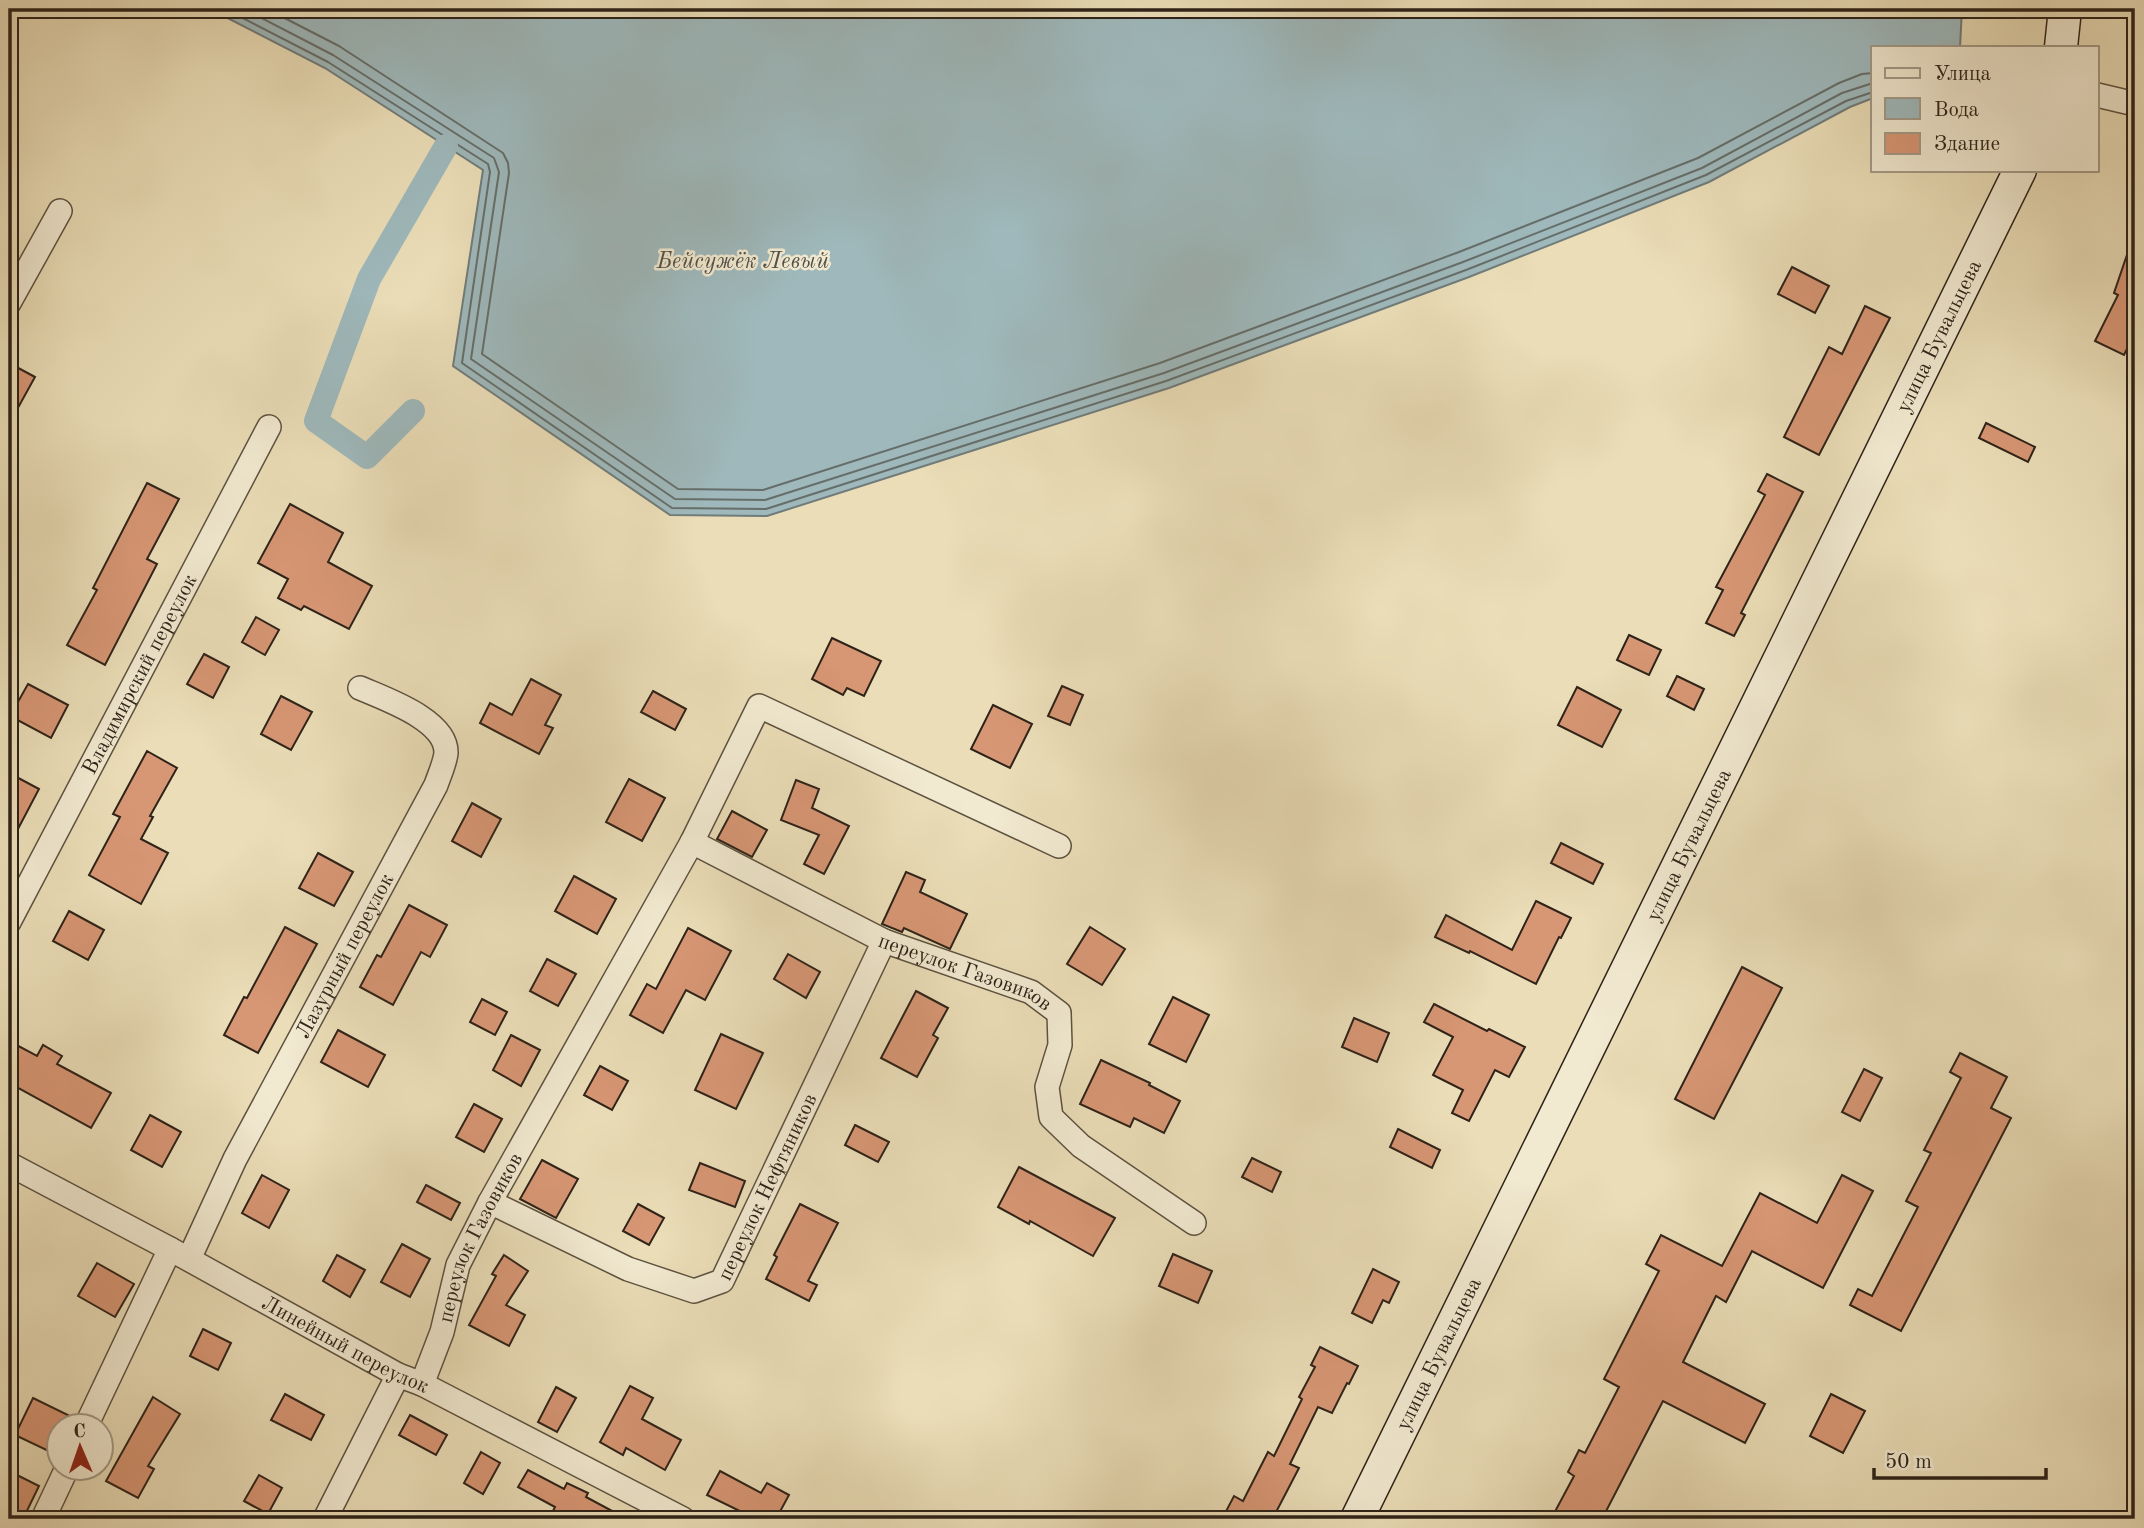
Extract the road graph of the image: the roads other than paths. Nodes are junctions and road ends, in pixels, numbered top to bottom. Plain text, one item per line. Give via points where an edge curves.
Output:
1 (2065, 12) edge
2 (2061, 46) edge
3 (2098, 95) edge
4 (2135, 104) edge
5 (2019, 172) edge
6 (60, 211) dead end
7 (9, 303) edge
8 (269, 427) dead end
9 (360, 688) dead end
10 (692, 842) junction
11 (1059, 846) dead end
12 (9, 922) edge
13 (884, 942) junction
14 (9, 1164) edge
15 (490, 1202) junction
16 (1194, 1223) dead end
17 (179, 1254) junction
18 (398, 1375) junction
19 (422, 1384) junction
20 (94, 1412) edge
21 (60, 1482) edge
22 (43, 1519) edge
23 (325, 1519) edge
24 (683, 1519) edge
25 (1357, 1519) edge

1 - 2 street
3 - 4 street
5 - 25 street, улица Бувальцева
6 - 7 street
8 - 12 street, Владимирский переулок
9 - 17 street, Лазурный переулок via 410,711 440,732 446,752 440,774 414,831
10 - 11 street, переулок Газовиков via 760,706
10 - 13 street, переулок Газовиков
10 - 15 street, переулок Газовиков
13 - 15 street, переулок Нефтяников via 722,1281 694,1291 628,1269
13 - 16 street, переулок Газовиков via 1031,992 1059,1013 1060,1045 1047,1087 1051,1117 1081,1146
14 - 17 street, Линейный переулок
15 - 19 street, переулок Газовиков via 458,1265 442,1332
17 - 18 street, Линейный переулок
17 - 20 street, Лазурный переулок
18 - 19 street, Линейный переулок
18 - 23 street
19 - 24 street, Линейный переулок
21 - 22 street

